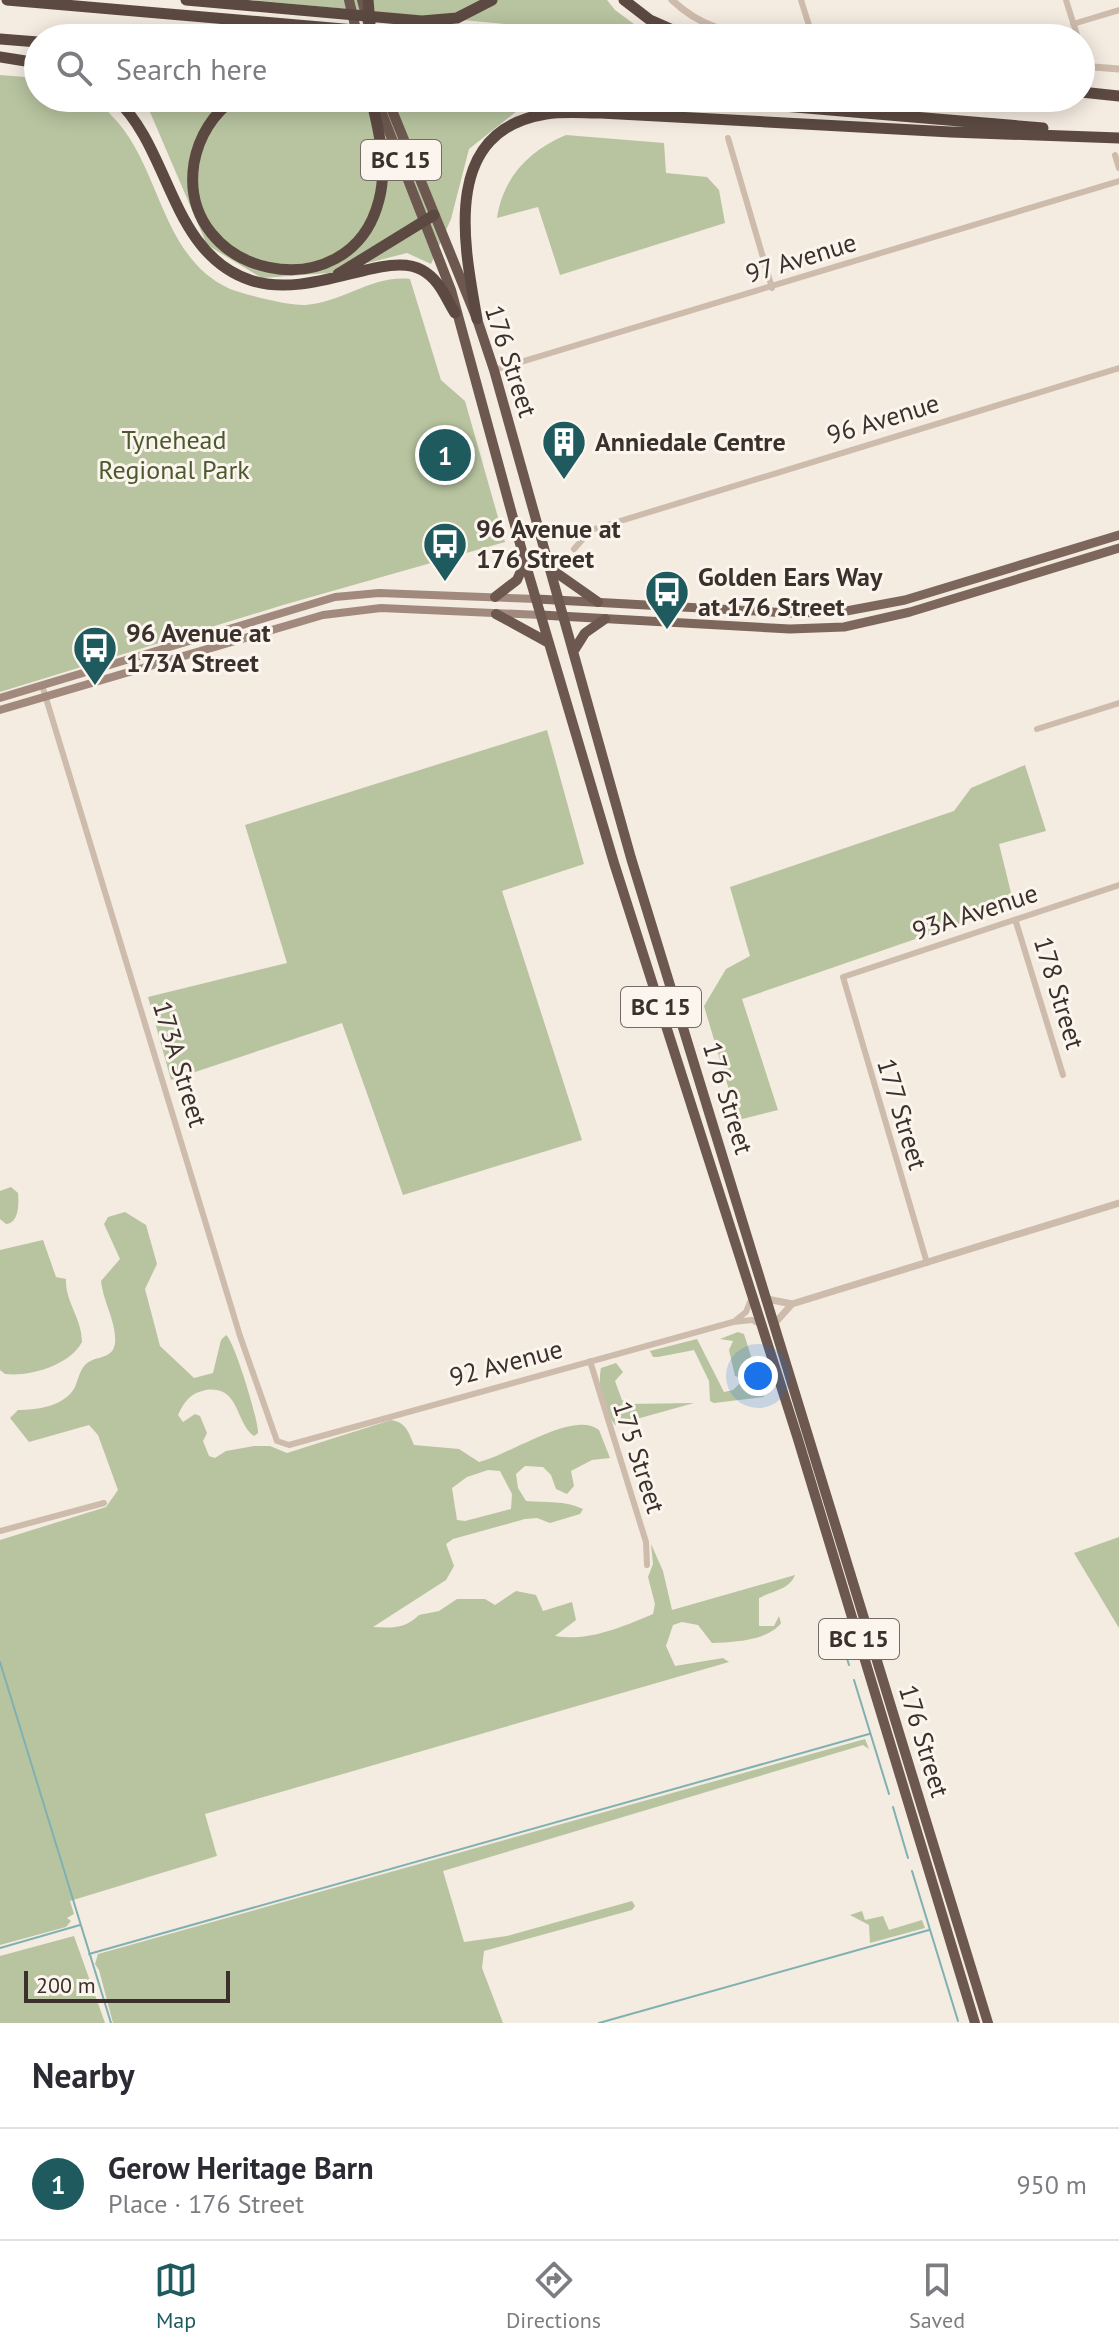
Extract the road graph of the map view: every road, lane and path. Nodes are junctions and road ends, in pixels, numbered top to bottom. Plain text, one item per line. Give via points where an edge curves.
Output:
1 (7, 0) edge
2 (186, 0) edge
3 (349, 0) edge
4 (492, 0) edge
5 (624, 0) edge
6 (672, 0) edge
7 (801, 0) edge
8 (1066, 0) edge
9 (365, 1) edge
10 (1119, 10) edge
11 (286, 24) edge
12 (355, 24) edge
13 (369, 24) edge
14 (659, 24) edge
15 (703, 24) edge
16 (809, 24) edge
17 (1073, 24) joint
18 (0, 39) edge
19 (24, 41) edge
20 (0, 57) edge
21 (24, 61) edge
22 (1095, 67) edge
23 (1119, 69) edge
24 (1095, 93) edge
25 (1119, 96) edge
26 (126, 112) edge
27 (220, 112) edge
28 (379, 112) edge
29 (384, 112) edge
30 (670, 112) edge
31 (847, 112) edge
32 (776, 122) junction
33 (1119, 136) edge
34 (728, 138) dead end
35 (1115, 155) dead end
36 (1119, 168) edge
37 (1119, 181) edge
38 (430, 218) junction
39 (320, 283) junction
40 (772, 288) junction
41 (455, 313) junction
42 (477, 319) junction
43 (514, 353) dead end
44 (517, 364) junction
45 (1119, 368) edge
46 (494, 370) junction
47 (1119, 535) edge
48 (1119, 548) edge
49 (574, 549) dead end
50 (525, 562) junction
51 (549, 567) junction
52 (495, 597) junction
53 (537, 599) junction
54 (559, 600) junction
55 (598, 602) junction
56 (496, 614) junction
57 (541, 615) junction
58 (563, 616) junction
59 (605, 619) junction
60 (549, 643) junction
61 (573, 652) junction
62 (42, 685) junction
63 (46, 696) junction
64 (0, 698) edge
65 (1119, 703) edge
66 (0, 710) edge
67 (1037, 729) dead end
68 (1119, 885) edge
69 (1016, 922) junction
70 (843, 977) joint
71 (1063, 1075) dead end
72 (1119, 1203) edge
73 (927, 1263) junction
74 (753, 1295) junction
75 (767, 1299) junction
76 (792, 1304) junction
77 (733, 1322) junction
78 (775, 1323) junction
79 (763, 1325) junction
80 (590, 1361) junction
81 (289, 1445) joint
82 (104, 1503) dead end
83 (0, 1531) edge
84 (647, 1565) dead end
85 (975, 2023) edge
86 (988, 2023) edge

1 - 11 highway
2 - 4 highway via 422,21 457,18
3 - 12 highway
5 - 14 highway
6 - 15 street
7 - 16 street
8 - 17 street
9 - 13 highway
10 - 17 street
18 - 19 highway
20 - 21 highway
22 - 23 street
24 - 25 highway
26 - 39 highway via 149,141 187,224 211,256 232,273 263,284
27 - 28 highway via 200,142 194,167 196,200 211,231 238,257 295,271 315,268 350,249 376,211 382,185
29 - 38 highway, 176 Street / BC 15
30 - 32 highway
31 - 33 highway
32 - 33 highway
32 - 42 highway via 559,113 509,128 475,165 466,193 464,237
34 - 40 street
35 - 36 street
37 - 40 street, 97 Avenue
38 - 39 highway
38 - 41 highway, 176 Street / BC 15
38 - 42 highway, 176 Street / BC 15
39 - 41 highway via 404,264 435,281
40 - 44 street, 97 Avenue
41 - 50 highway, 176 Street / BC 15
42 - 46 highway, 176 Street / BC 15
43 - 44 street
44 - 46 street, 97 Avenue
45 - 49 street, 96 Avenue via 591,530
46 - 51 highway, 176 Street / BC 15
47 - 55 main road via 905,600 841,612
48 - 59 main road via 898,616 844,627
50 - 52 highway via 517,580
50 - 53 highway, 176 Street / BC 15
51 - 54 highway, 176 Street / BC 15
51 - 55 highway
52 - 53 main road
52 - 62 main road via 335,597
53 - 54 main road
53 - 57 highway, 176 Street / BC 15
54 - 55 main road
54 - 58 highway, 176 Street / BC 15
56 - 57 main road
56 - 60 highway
56 - 63 main road via 381,608 323,615
57 - 58 main road
57 - 60 highway, 176 Street / BC 15
58 - 59 main road
58 - 61 highway, 176 Street / BC 15
59 - 61 highway via 585,633
60 - 74 highway, 176 Street / BC 15
61 - 75 highway, 176 Street / BC 15
62 - 63 street, 173A Street
62 - 64 main road
63 - 66 main road
63 - 81 street, 173A Street via 254,1379 273,1437
65 - 67 street
68 - 69 street, 93A Avenue
69 - 70 street, 93A Avenue
69 - 71 street, 178 Street
70 - 73 street, 177 Street
72 - 73 street
73 - 76 street
74 - 77 street via 746,1312
74 - 79 highway, 176 Street / BC 15
75 - 76 street
75 - 78 highway, 176 Street / BC 15
76 - 78 street
77 - 79 street, 92 Avenue
77 - 80 street, 92 Avenue
78 - 86 highway, 176 Street / BC 15
79 - 85 highway, 176 Street / BC 15
80 - 81 street, 92 Avenue
80 - 84 street, 175 Street via 646,1542
82 - 83 street

